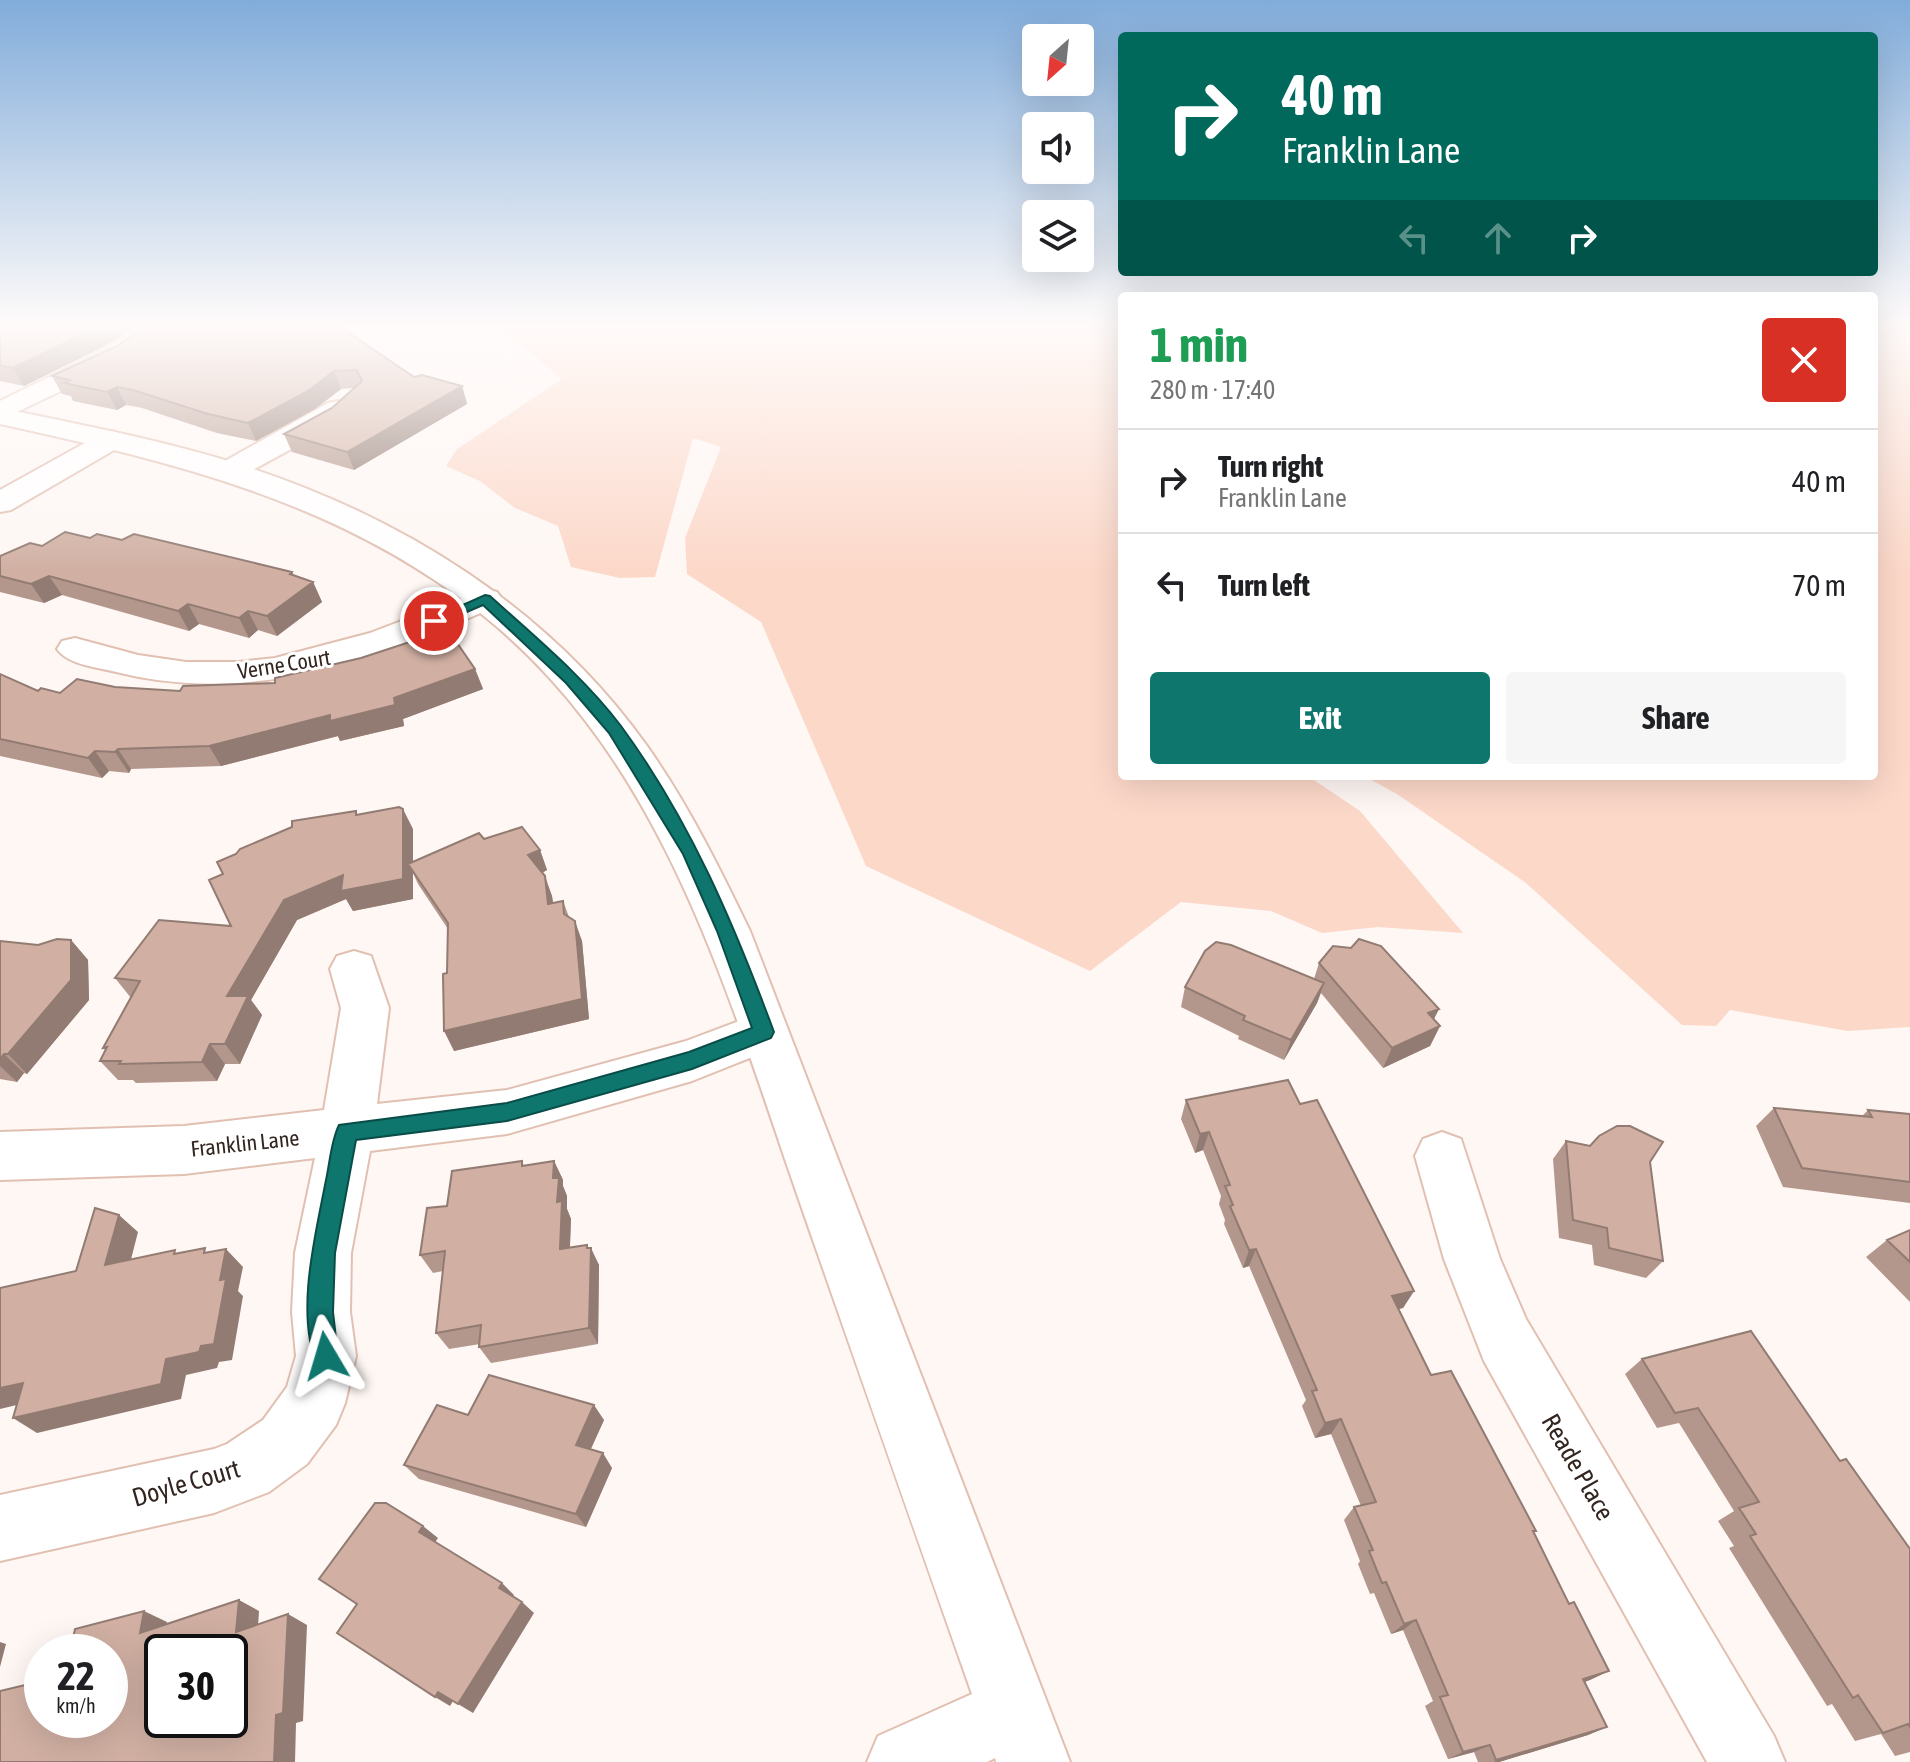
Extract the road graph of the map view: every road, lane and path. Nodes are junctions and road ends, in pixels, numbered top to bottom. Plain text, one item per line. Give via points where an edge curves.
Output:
1 (342, 406) edge
2 (0, 414) edge
3 (111, 440) junction
4 (229, 471) junction
5 (0, 503) edge
6 (485, 599) junction
7 (75, 649) dead end
8 (354, 969) dead end
9 (763, 1032) junction
10 (347, 1132) junction
11 (0, 1156) edge
12 (1442, 1156) dead end
13 (0, 1528) edge
14 (1024, 1737) edge
15 (904, 1762) edge
16 (1748, 1762) edge

1 - 4 street
2 - 3 street
3 - 4 street
3 - 5 street
4 - 6 street via 362,524
6 - 7 street, Verne Court via 339,656 263,671 201,674 120,663
6 - 9 street via 571,679 615,729 653,787 692,853
8 - 10 street, Doyle Court via 365,1008
9 - 10 street, Franklin Lane via 692,1060 507,1112
9 - 14 street
10 - 11 street, Franklin Lane via 184,1150
10 - 13 street, Doyle Court via 323,1253 326,1356 314,1403 285,1442 246,1469 214,1481
12 - 16 street, Reade Place via 1472,1259 1505,1340
14 - 15 street

